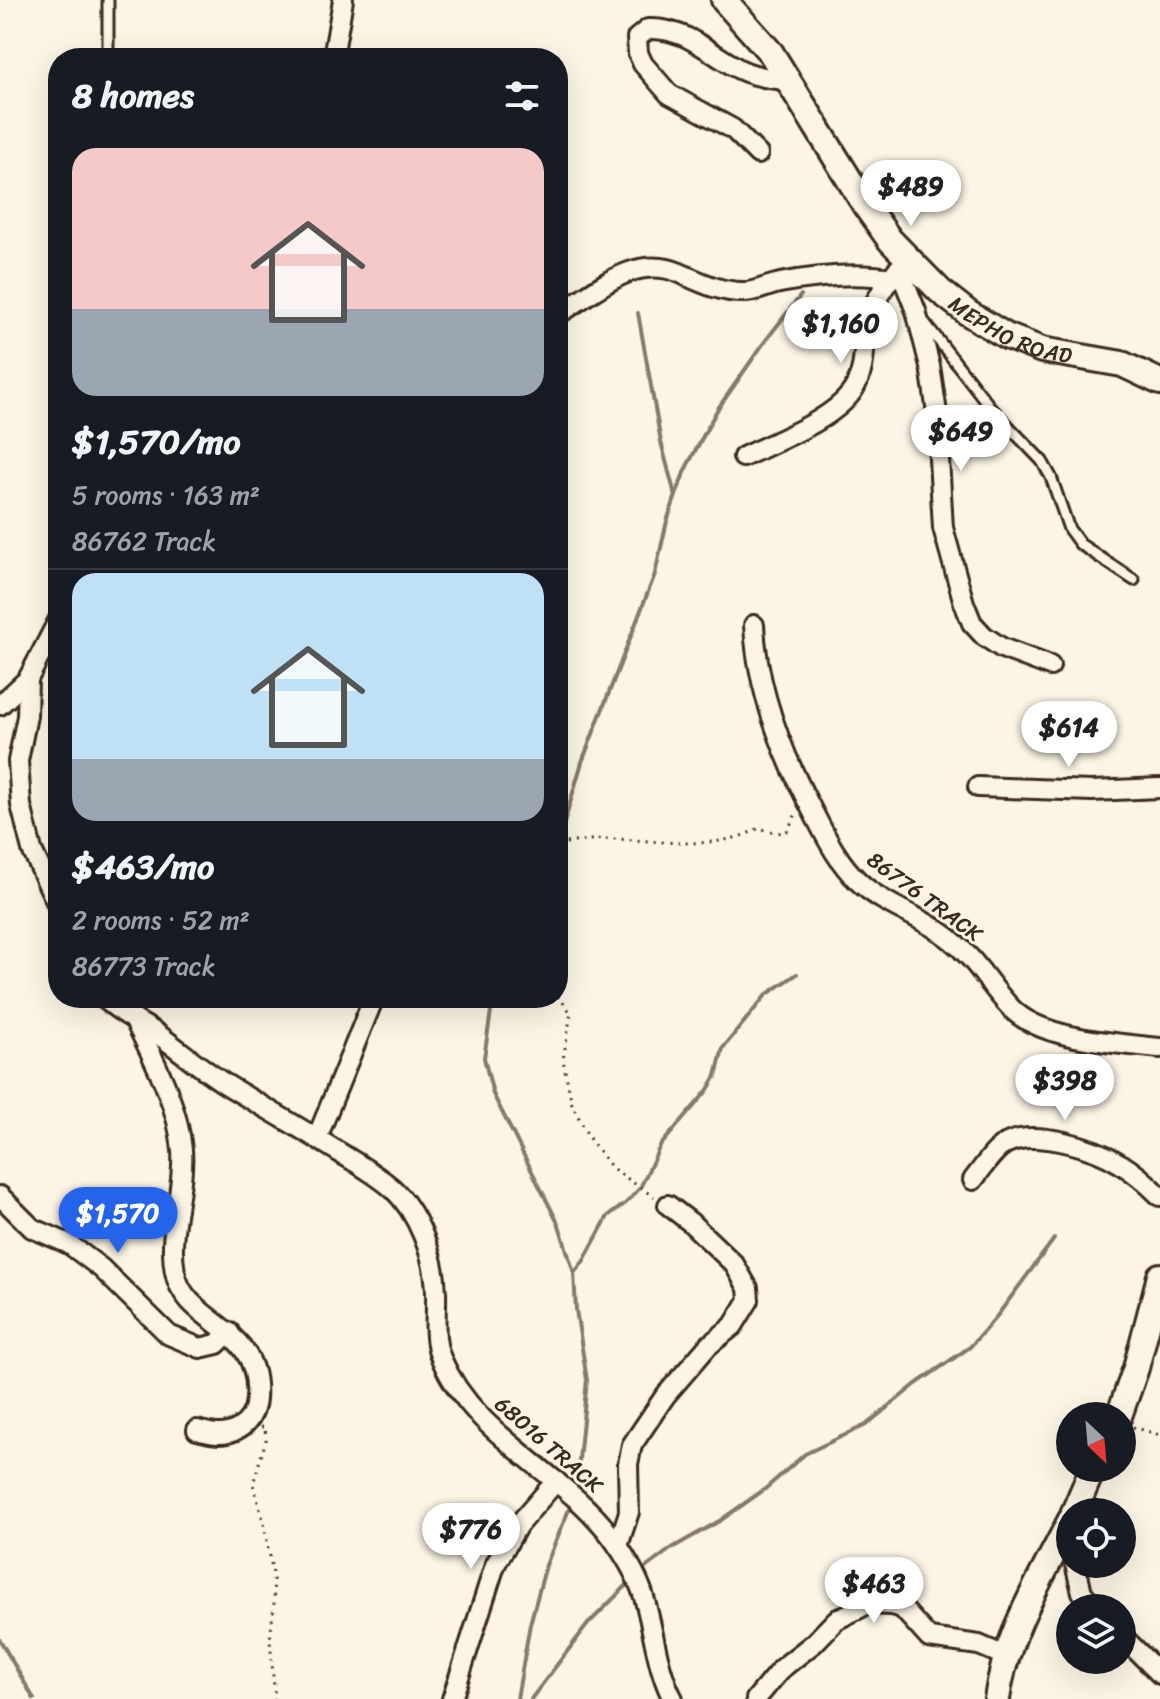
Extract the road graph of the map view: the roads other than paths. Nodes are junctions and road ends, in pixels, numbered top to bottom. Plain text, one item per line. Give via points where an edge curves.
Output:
1 (108, 0) edge
2 (343, 0) edge
3 (724, 0) edge
4 (108, 48) edge
5 (335, 48) edge
6 (788, 80) junction
7 (758, 154) dead end
8 (899, 268) junction
9 (568, 308) edge
10 (916, 311) junction
11 (1160, 382) edge
12 (743, 457) dead end
13 (1134, 580) dead end
14 (754, 625) dead end
15 (48, 640) edge
16 (1050, 666) dead end
17 (28, 679) junction
18 (0, 705) edge
19 (978, 787) dead end
20 (1160, 788) edge
21 (48, 884) edge
22 (119, 1008) edge
23 (370, 1008) edge
24 (133, 1017) junction
25 (1160, 1048) edge
26 (317, 1138) junction
27 (973, 1180) dead end
28 (0, 1196) edge
29 (1160, 1196) edge
30 (668, 1205) road end
31 (1160, 1276) edge
32 (229, 1332) junction
33 (1124, 1402) edge
34 (197, 1430) dead end
35 (556, 1481) junction
36 (618, 1546) junction
37 (1056, 1547) edge
38 (1136, 1650) edge
39 (1005, 1656) junction
40 (1160, 1674) edge
41 (452, 1699) edge
42 (673, 1699) edge
43 (756, 1699) edge
44 (997, 1699) edge

1 - 4 lane
2 - 5 street
3 - 6 street, MEPHO ROAD
6 - 7 street via 741,70 670,30 648,29 637,38 643,64 669,94 733,129
6 - 8 street, MEPHO ROAD
8 - 9 street via 743,292 653,266 621,274
8 - 10 street
8 - 11 street, MEPHO ROAD via 1006,336 1042,350 1122,364
8 - 12 street via 872,309 863,364 848,399 814,423
10 - 13 lane via 970,383 1042,461 1080,544
10 - 16 street via 934,389 943,528 964,603 984,636
14 - 25 street, 86776 TRACK via 760,675 785,757 834,852 856,880 962,948 1020,1017 1055,1031
15 - 17 street
17 - 18 street
17 - 21 street via 18,761 21,805 32,850
19 - 20 street
22 - 24 street, 68016 TRACK
23 - 26 street
24 - 26 street, 68016 TRACK via 206,1072
24 - 32 street via 169,1097 182,1151 175,1271 189,1300
26 - 35 street, 68016 TRACK via 392,1188 404,1203 433,1269 435,1334 448,1374 477,1413
27 - 29 street via 1007,1144 1040,1140 1069,1143 1108,1157
28 - 32 street via 32,1228 69,1244 101,1268 169,1335 200,1348 217,1344
30 - 36 street via 734,1264 749,1300 733,1326 665,1396 632,1445 629,1512
31 - 33 street
32 - 34 street via 248,1354 256,1403 243,1426 221,1434
35 - 36 street, 68016 TRACK via 594,1515
35 - 41 street via 518,1525 495,1565
36 - 42 street, 68016 TRACK via 643,1594
37 - 39 street
38 - 40 street
39 - 43 street via 979,1645 929,1638 902,1608 868,1604 836,1620
39 - 44 street

